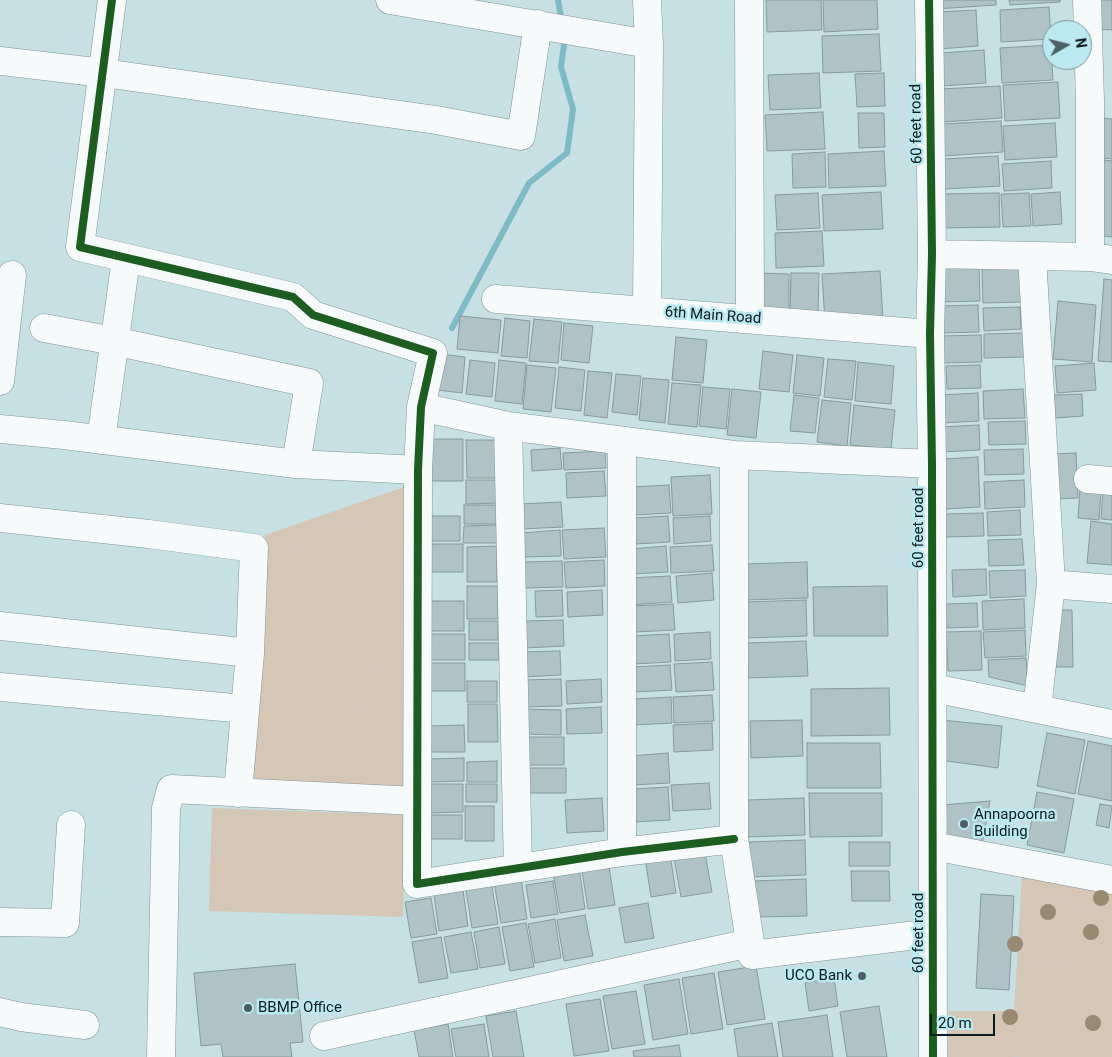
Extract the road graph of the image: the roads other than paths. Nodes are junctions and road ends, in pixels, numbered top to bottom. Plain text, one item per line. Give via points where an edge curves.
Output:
1 (112, 0) edge
2 (390, 0) edge
3 (647, 0) edge
4 (749, 0) edge
5 (929, 0) edge
6 (1087, 0) edge
7 (538, 24) junction
8 (649, 44) junction
9 (0, 60) edge
10 (104, 73) junction
11 (1101, 102) edge
12 (932, 254) junction
13 (1032, 256) junction
14 (126, 259) junction
15 (1101, 259) edge
16 (12, 275) dead end
17 (496, 299) dead end
18 (647, 311) junction
19 (750, 319) junction
20 (44, 328) dead end
21 (930, 334) junction
22 (114, 341) junction
23 (0, 382) edge
24 (421, 406) junction
25 (508, 426) junction
26 (0, 429) edge
27 (100, 440) junction
28 (622, 441) junction
29 (734, 455) junction
30 (296, 464) junction
31 (932, 464) junction
32 (418, 470) junction
33 (0, 518) edge
34 (1051, 584) junction
35 (1112, 589) edge
36 (0, 626) edge
37 (250, 652) junction
38 (0, 687) edge
39 (933, 688) junction
40 (245, 709) junction
41 (1037, 709) junction
42 (1112, 724) edge
43 (238, 793) junction
44 (417, 801) junction
45 (71, 825) dead end
46 (734, 839) junction
47 (933, 846) junction
48 (622, 852) junction
49 (518, 868) junction
50 (1112, 880) edge
51 (0, 922) edge
52 (933, 933) junction
53 (750, 943) junction
54 (0, 1012) edge
55 (85, 1025) dead end
56 (324, 1036) dead end
57 (161, 1057) edge
58 (933, 1057) edge

1 - 10 street
2 - 7 street
3 - 8 street
4 - 19 street
5 - 12 street, 60 feet road
6 - 11 street
7 - 8 street
7 - 10 street via 522,136 436,120
8 - 18 street
9 - 10 street
10 - 14 street via 80,247
11 - 15 street
12 - 13 street
12 - 21 street, 60 feet road
13 - 15 street
13 - 34 street
14 - 22 street
14 - 24 street via 294,297 313,315 433,353
16 - 23 street
17 - 18 street, 6th Main Road
18 - 19 street, 6th Main Road
19 - 21 street, 6th Main Road
20 - 22 street
21 - 31 street, 60 feet road
22 - 27 street
22 - 30 street via 309,383
24 - 25 street
24 - 32 street
25 - 28 street
25 - 49 street
26 - 27 street
27 - 30 street
28 - 29 street
28 - 48 street
29 - 31 street
29 - 46 street
30 - 32 street
31 - 39 street, 60 feet road
32 - 44 street
33 - 37 street via 254,548
34 - 35 street
34 - 41 street
36 - 37 street
37 - 40 street
38 - 40 street
39 - 41 street
39 - 47 street, 60 feet road
40 - 43 street
41 - 42 street
43 - 44 street
43 - 57 street via 171,788 166,808
44 - 49 street via 418,884
45 - 51 street via 65,924
46 - 48 street
46 - 53 street
47 - 50 street
47 - 52 street, 60 feet road
48 - 49 street
52 - 53 street via 752,955
52 - 58 street, 60 feet road
53 - 56 street
54 - 55 street

